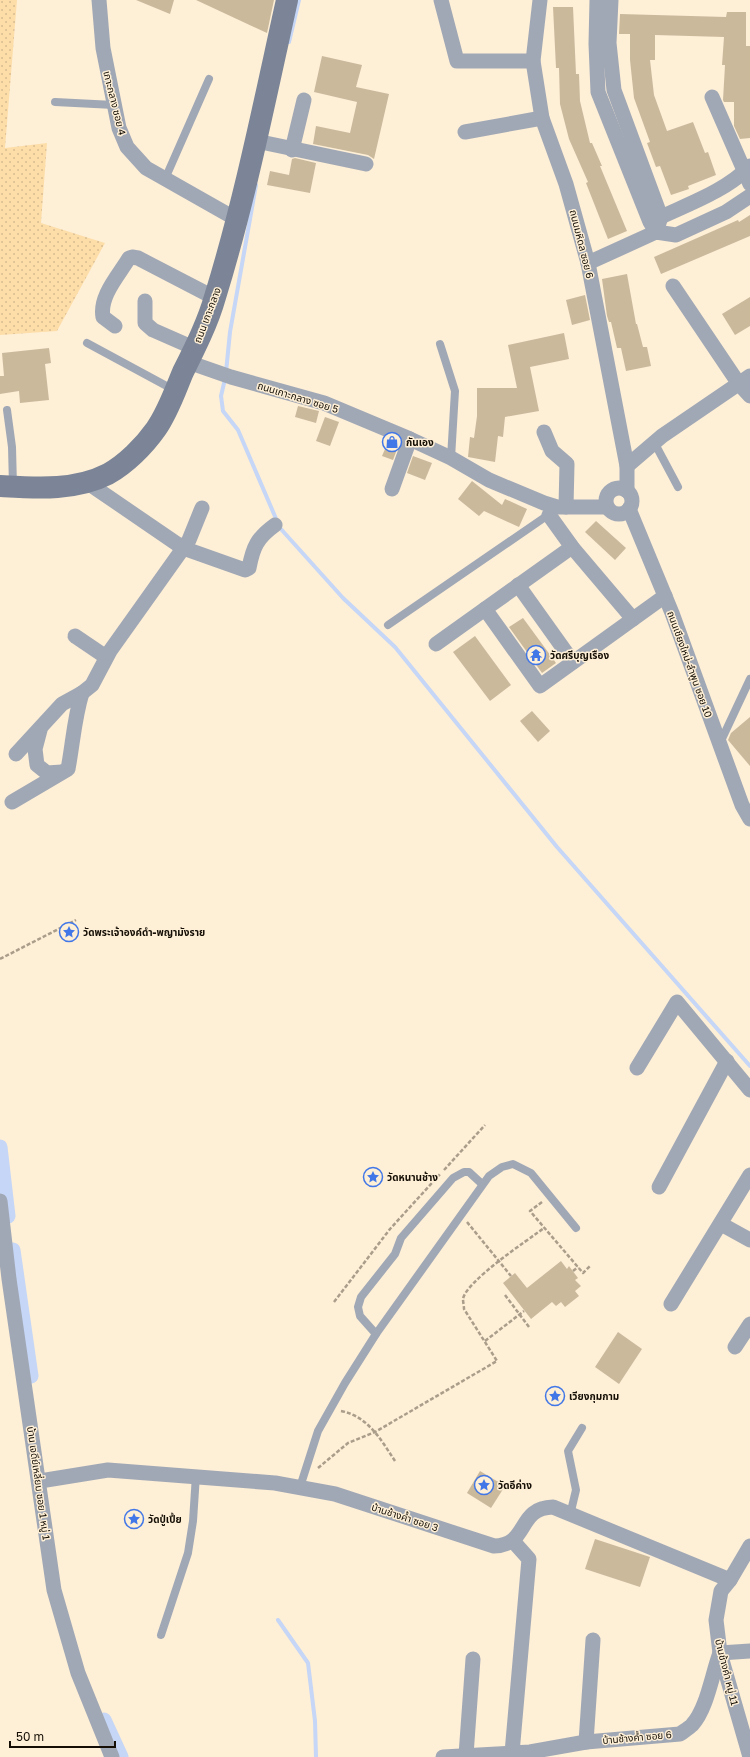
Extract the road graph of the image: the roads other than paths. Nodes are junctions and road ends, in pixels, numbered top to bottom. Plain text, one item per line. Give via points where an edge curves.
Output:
1 (99, 0) edge
2 (287, 0) edge
3 (441, 0) edge
4 (540, 0) edge
5 (597, 0) edge
6 (611, 0) edge
7 (533, 61) junction
8 (209, 79) dead end
9 (712, 97) dead end
10 (304, 100) dead end
11 (55, 102) dead end
12 (114, 105) junction
13 (542, 118) junction
14 (465, 132) dead end
15 (256, 141) junction
16 (292, 150) junction
17 (366, 164) dead end
18 (748, 174) edge
19 (164, 179) junction
20 (750, 196) edge
21 (661, 217) junction
22 (236, 219) junction
23 (656, 232) junction
24 (588, 263) junction
25 (673, 286) dead end
26 (215, 298) junction
27 (145, 301) dead end
28 (115, 326) dead end
29 (87, 343) dead end
30 (440, 344) dead end
31 (195, 359) junction
32 (744, 380) edge
33 (175, 391) junction
34 (750, 396) edge
35 (7, 410) dead end
36 (544, 432) dead end
37 (410, 439) junction
38 (654, 442) junction
39 (451, 458) junction
40 (627, 466) junction
41 (88, 483) junction
42 (7, 486) edge
43 (678, 487) dead end
44 (392, 489) dead end
45 (627, 491) junction
46 (607, 507) junction
47 (202, 508) dead end
48 (558, 509) junction
49 (629, 509) junction
50 (275, 525) dead end
51 (572, 547) junction
52 (183, 548) junction
53 (518, 585) junction
54 (665, 596) junction
55 (484, 609) junction
56 (633, 619) junction
57 (388, 625) dead end
58 (75, 636) dead end
59 (436, 644) dead end
60 (106, 657) junction
61 (573, 662) junction
62 (750, 679) edge
63 (82, 693) junction
64 (41, 727) junction
65 (719, 746) junction
66 (16, 754) dead end
67 (63, 772) junction
68 (12, 802) dead end
69 (750, 819) edge
70 (727, 1062) junction
71 (637, 1068) dead end
72 (750, 1090) edge
73 (750, 1175) edge
74 (482, 1184) junction
75 (659, 1187) dead end
76 (0, 1201) edge
77 (721, 1224) junction
78 (576, 1228) dead end
79 (750, 1240) edge
80 (5, 1279) edge
81 (0, 1293) edge
82 (671, 1304) dead end
83 (750, 1324) edge
84 (376, 1334) junction
85 (735, 1348) dead end
86 (582, 1428) dead end
87 (196, 1475) junction
88 (45, 1480) junction
89 (304, 1488) junction
90 (570, 1515) junction
91 (513, 1541) junction
92 (750, 1546) edge
93 (730, 1580) junction
94 (161, 1635) dead end
95 (592, 1640) dead end
96 (750, 1651) edge
97 (720, 1653) junction
98 (473, 1659) dead end
99 (586, 1742) junction
100 (512, 1753) junction
101 (530, 1754) edge
102 (466, 1755) junction
103 (112, 1757) edge
104 (442, 1757) edge
105 (750, 1757) edge

1 - 12 street, เกาะกลาง ซอย 4 via 103,48
2 - 15 street, ถนน เกาะกลาง
3 - 7 street via 457,61
4 - 7 street, ถนนมหิดล ซอย 6
5 - 23 street via 598,92
6 - 21 street via 609,43 614,90
7 - 13 street, ถนนมหิดล ซอย 6
8 - 19 lane
9 - 18 street
10 - 16 street
11 - 12 lane
12 - 19 street, เกาะกลาง ซอย 4 via 119,128 128,147 146,168
13 - 14 street
13 - 24 street, ถนนมหิดล ซอย 6 via 566,184
15 - 16 street
15 - 22 street, ถนน เกาะกลาง
16 - 17 street
18 - 21 street
19 - 22 street, เกาะกลาง ซอย 4
20 - 23 street via 726,212 676,235
21 - 23 street
22 - 26 street, ถนน เกาะกลาง
23 - 24 street
24 - 40 street, ถนนมหิดล ซอย 6
25 - 32 street
26 - 28 street via 132,257 104,299 103,317
26 - 31 street, ถนน เกาะกลาง
27 - 31 street, ถนนเกาะกลาง ซอย 5 via 145,323
29 - 33 lane
30 - 39 lane via 455,391
31 - 33 street, ถนน เกาะกลาง
31 - 37 street, ถนนเกาะกลาง ซอย 5 via 231,377 324,403
32 - 34 street
32 - 38 street
33 - 41 street, ถนน เกาะกลาง via 156,429 141,448 109,473
35 - 42 lane via 12,447
36 - 48 street via 552,451 566,464
37 - 39 street, ถนนเกาะกลาง ซอย 5
37 - 44 street
38 - 40 street
38 - 43 lane
39 - 48 street, ถนนเกาะกลาง ซอย 5 via 488,480
40 - 45 street, ถนนมหิดล ซอย 6
41 - 42 street, ถนน เกาะกลาง via 68,487
41 - 52 street
45 - 46 street via 618,488 609,493
45 - 49 street via 632,500
46 - 48 street, ถนนเกาะกลาง ซอย 5
46 - 49 street via 620,514
47 - 52 street
48 - 51 street
48 - 57 lane
49 - 54 street, ถนนเชียงใหม่-ลำพูน ซอย 10
50 - 52 street via 257,541 247,570
51 - 53 street
51 - 56 street
52 - 60 street
53 - 55 street
53 - 61 street
54 - 56 street
54 - 65 street, ถนนเชียงใหม่-ลำพูน ซอย 10
55 - 59 street
55 - 61 street via 540,686
56 - 61 street
58 - 60 street
60 - 63 street via 92,685
62 - 65 lane
63 - 64 street via 62,704
63 - 67 street via 75,714 68,769
64 - 66 street
64 - 67 street via 35,749 37,765 47,773
65 - 69 street, ถนนเชียงใหม่-ลำพูน ซอย 10
67 - 68 street
70 - 71 street via 676,1002
70 - 72 street
70 - 75 street
73 - 77 street
74 - 78 lane via 502,1167 513,1164 531,1173
74 - 84 lane via 464,1219
74 - 84 lane via 469,1172 453,1178 401,1238 395,1254 359,1302 360,1316
76 - 80 street, บ้าน เจดีย์เหลี่ยม ซอย 1 หมู่ 1
77 - 79 street
77 - 82 street
80 - 81 street
80 - 88 street, บ้าน เจดีย์เหลี่ยม ซอย 1 หมู่ 1
83 - 85 street
84 - 89 lane via 318,1430
86 - 90 lane via 568,1451 576,1490
87 - 88 street, บ้านช้างค้ำ ซอย 3 via 108,1470
87 - 89 street, บ้านช้างค้ำ ซอย 3
87 - 94 lane via 188,1553
88 - 103 street, บ้าน เจดีย์เหลี่ยม ซอย 1 หมู่ 1 via 54,1590 78,1672
89 - 91 street, บ้านช้างค้ำ ซอย 3 via 335,1494 494,1546 504,1546
90 - 91 street via 553,1507 537,1509
90 - 93 street
91 - 100 street via 530,1559
92 - 93 street, บ้านช้างคำ หมู่ 11
93 - 97 street, บ้านช้างคำ หมู่ 11 via 722,1591 717,1610
95 - 99 street
96 - 97 street
97 - 99 street, บ้านช้างค้ำ ซอย 6 via 707,1698 692,1726 680,1734
97 - 105 street, บ้านช้างคำ หมู่ 11
98 - 102 street
99 - 101 street, บ้านช้างค้ำ ซอย 6
100 - 101 street, บ้านช้างค้ำ ซอย 6
100 - 102 street, บ้านช้างค้ำ ซอย 6
102 - 104 street, บ้านช้างค้ำ ซอย 6

